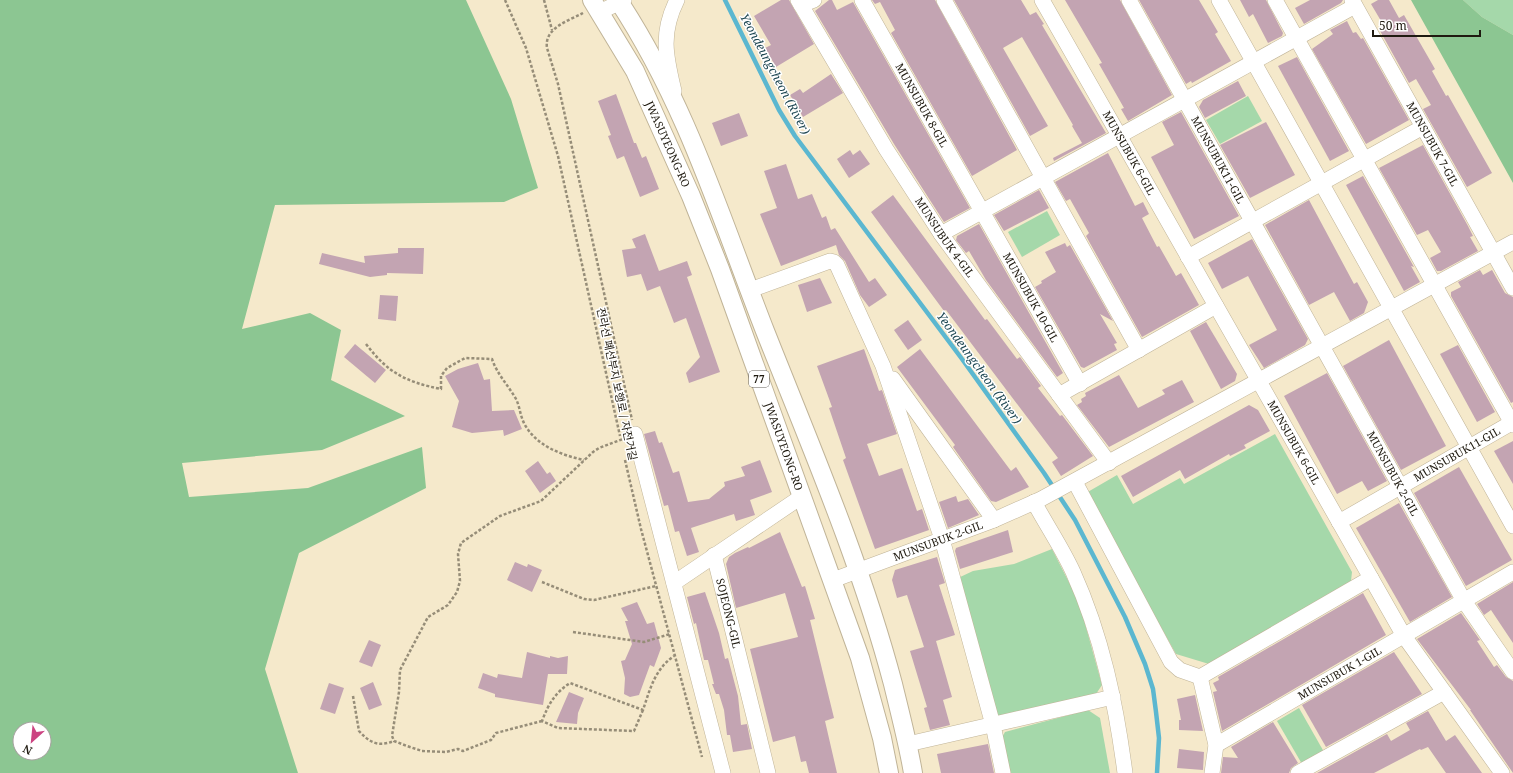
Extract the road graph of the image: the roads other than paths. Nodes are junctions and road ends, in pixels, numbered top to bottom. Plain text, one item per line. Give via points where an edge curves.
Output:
1 (677, 0) edge
2 (862, 0) edge
3 (944, 0) edge
4 (1042, 0) edge
5 (1129, 0) edge
6 (1219, 0) edge
7 (1275, 0) edge
8 (621, 1) edge
9 (804, 2) edge
10 (1354, 3) edge
11 (596, 6) edge
12 (1297, 38) junction
13 (1254, 62) junction
14 (1184, 99) junction
15 (677, 104) junction
16 (1423, 127) junction
17 (1118, 135) junction
18 (1365, 159) junction
19 (1044, 176) junction
20 (1321, 183) junction
21 (982, 210) junction
22 (1252, 221) junction
23 (941, 234) junction
24 (1513, 242) edge
25 (1493, 253) junction
26 (1188, 256) junction
27 (1435, 285) junction
28 (1513, 288) edge
29 (750, 290) junction
30 (1216, 306) junction
31 (1391, 309) junction
32 (1322, 346) junction
33 (1139, 350) junction
34 (883, 366) junction
35 (1259, 381) junction
36 (1080, 384) junction
37 (1059, 395) junction
38 (1513, 423) edge
39 (635, 434) road end
40 (1469, 447) junction
41 (1109, 463) junction
42 (1075, 482) junction
43 (1400, 487) junction
44 (801, 497) junction
45 (1038, 501) junction
46 (994, 520) junction
47 (1339, 522) junction
48 (1513, 526) edge
49 (942, 539) junction
50 (714, 555) junction
51 (859, 571) junction
52 (1513, 572) edge
53 (1371, 578) junction
54 (833, 580) junction
55 (674, 583) junction
56 (1464, 601) junction
57 (1404, 636) junction
58 (884, 651) junction
59 (860, 658) junction
60 (1513, 672) edge
61 (1200, 677) junction
62 (1444, 692) junction
63 (1113, 697) junction
64 (993, 725) junction
65 (908, 744) junction
66 (1216, 746) junction
67 (723, 773) edge
68 (768, 773) edge
69 (889, 773) edge
70 (913, 773) edge
71 (1003, 773) edge
72 (1125, 773) edge
73 (1212, 773) edge
74 (1298, 773) edge
75 (1502, 773) edge

1 - 15 street via 665,43
2 - 21 street, MUNSUBUK 8-GIL
3 - 19 street
4 - 17 street, MUNSUBUK 6-GIL
5 - 14 street, MUNSUBUK11-GIL
6 - 13 street
7 - 12 street
8 - 11 street
8 - 15 main road, JWASUYEONG-RO / 77 via 649,48
9 - 23 street, MUNSUBUK 4-GIL via 886,149
10 - 12 street
10 - 16 street, MUNSUBUK 7-GIL
11 - 44 main road, JWASUYEONG-RO / 77 via 635,71 691,196 720,269
12 - 13 street
12 - 18 street
13 - 14 street
13 - 20 street
14 - 17 street
14 - 22 street, MUNSUBUK11-GIL
15 - 29 main road, JWASUYEONG-RO / 77 via 719,205
16 - 18 street
16 - 25 street, MUNSUBUK 7-GIL
17 - 19 street
17 - 26 street, MUNSUBUK 6-GIL
18 - 20 street
18 - 27 street
19 - 21 street
19 - 33 street
20 - 22 street
20 - 31 street
21 - 23 street
21 - 36 street, MUNSUBUK 10-GIL
22 - 26 street
22 - 32 street, MUNSUBUK11-GIL
23 - 37 street, MUNSUBUK 4-GIL
24 - 25 street
25 - 27 street
25 - 28 street, MUNSUBUK 7-GIL
26 - 30 street, MUNSUBUK 6-GIL
27 - 31 street
27 - 38 street
29 - 34 street via 830,261 834,262
29 - 51 main road, JWASUYEONG-RO / 77
30 - 33 street
30 - 35 street, MUNSUBUK 6-GIL
31 - 32 street
31 - 40 street
32 - 35 street
32 - 43 street, MUNSUBUK 2-GIL
33 - 36 street
34 - 46 street
34 - 49 street
35 - 41 street
35 - 47 street, MUNSUBUK 6-GIL
36 - 37 street
37 - 41 street, MUNSUBUK 4-GIL
38 - 40 street, MUNSUBUK11-GIL
39 - 55 street
40 - 43 street, MUNSUBUK11-GIL
40 - 48 street
41 - 42 street
42 - 45 street, MUNSUBUK 2-GIL
42 - 61 street via 1171,662 1180,670
43 - 47 street, MUNSUBUK11-GIL
43 - 56 street, MUNSUBUK 2-GIL
44 - 50 street
44 - 54 main road, JWASUYEONG-RO / 77
45 - 46 street, MUNSUBUK 2-GIL
45 - 63 street via 1078,584 1097,634
46 - 49 street, MUNSUBUK 2-GIL
47 - 53 street, MUNSUBUK 6-GIL
49 - 51 street, MUNSUBUK 2-GIL
49 - 64 street
50 - 55 street
50 - 68 street, SOJEONG-GIL
51 - 54 street, MUNSUBUK 2-GIL
51 - 58 main road, JWASUYEONG-RO / 77
52 - 56 street, MUNSUBUK 1-GIL
53 - 57 street, MUNSUBUK 6-GIL
53 - 61 street
54 - 59 main road, JWASUYEONG-RO / 77
55 - 67 street
56 - 57 street, MUNSUBUK 1-GIL
56 - 60 street
57 - 62 street, MUNSUBUK 6-GIL
57 - 66 street, MUNSUBUK 1-GIL
58 - 59 main road
58 - 65 main road, JWASUYEONG-RO / 77
59 - 69 main road, JWASUYEONG-RO / 77
61 - 66 street
62 - 74 street
62 - 75 street, MUNSUBUK 6-GIL
63 - 64 street
63 - 72 street
64 - 65 street
64 - 71 street
65 - 70 main road, JWASUYEONG-RO / 77
66 - 73 street

